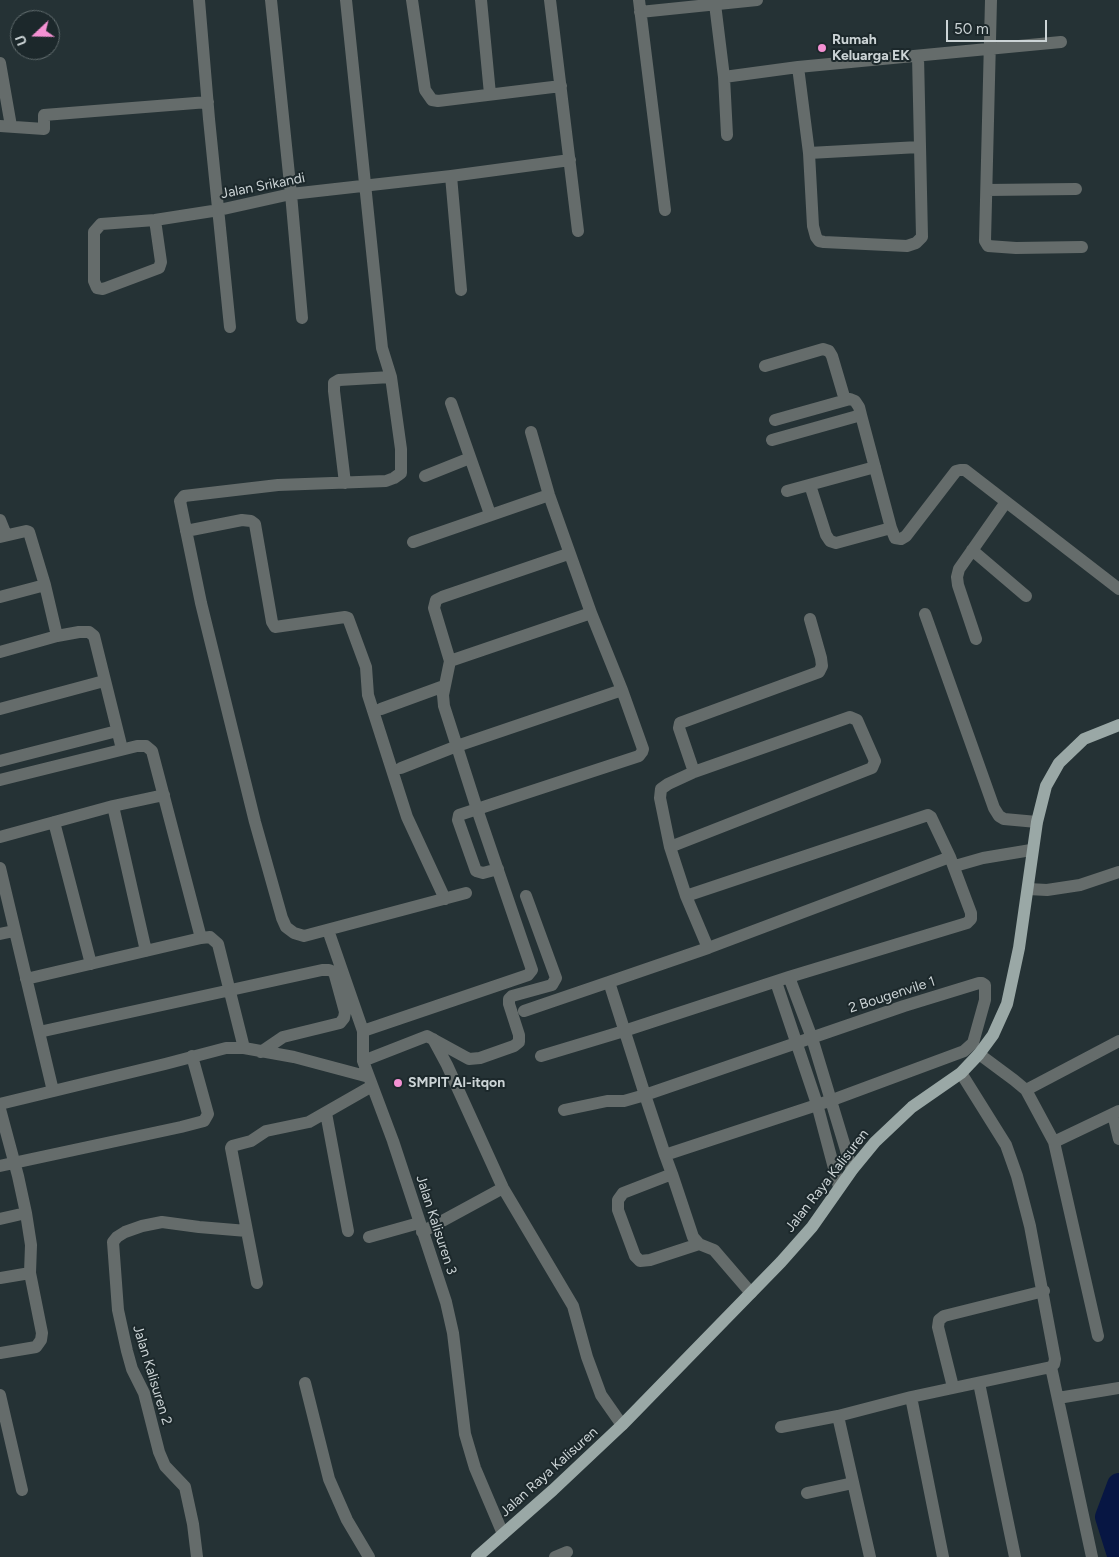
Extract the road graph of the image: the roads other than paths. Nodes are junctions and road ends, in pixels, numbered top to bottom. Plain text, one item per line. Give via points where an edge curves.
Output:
1 (199, 0) edge
2 (271, 0) edge
3 (346, 0) edge
4 (412, 0) edge
5 (481, 0) edge
6 (550, 0) edge
7 (757, 0) edge
8 (991, 0) edge
9 (715, 4) junction
10 (640, 6) edge
11 (1061, 42) dead end
12 (991, 49) junction
13 (918, 56) junction
14 (0, 64) edge
15 (798, 67) junction
16 (724, 77) junction
17 (561, 86) junction
18 (490, 94) junction
19 (208, 102) junction
20 (5, 126) edge
21 (727, 135) dead end
22 (919, 147) junction
23 (809, 153) junction
24 (570, 160) junction
25 (451, 176) junction
26 (365, 185) junction
27 (1076, 189) dead end
28 (987, 190) junction
29 (291, 194) junction
30 (219, 210) junction
31 (665, 210) dead end
32 (155, 220) junction
33 (578, 231) dead end
34 (1082, 247) dead end
35 (461, 290) dead end
36 (302, 318) dead end
37 (230, 327) dead end
38 (765, 366) dead end
39 (391, 377) junction
40 (845, 400) junction
41 (451, 403) dead end
42 (861, 416) junction
43 (775, 420) dead end
44 (531, 432) dead end
45 (772, 440) dead end
46 (470, 458) junction
47 (874, 467) junction
48 (425, 476) dead end
49 (345, 483) junction
50 (810, 485) junction
51 (787, 491) dead end
52 (549, 496) junction
53 (1006, 502) junction
54 (490, 514) junction
55 (0, 520) edge
56 (891, 528) junction
57 (186, 531) junction
58 (3, 536) edge
59 (413, 542) dead end
60 (972, 550) junction
61 (568, 554) junction
62 (45, 585) junction
63 (1119, 589) edge
64 (0, 596) edge
65 (1026, 596) dead end
66 (591, 614) junction
67 (925, 614) dead end
68 (810, 619) dead end
69 (57, 636) junction
70 (976, 639) dead end
71 (0, 652) edge
72 (450, 662) junction
73 (104, 681) junction
74 (444, 686) junction
75 (622, 690) junction
76 (0, 709) edge
77 (381, 710) dead end
78 (1119, 725) edge
79 (119, 740) junction
80 (457, 746) junction
81 (0, 762) edge
82 (402, 768) dead end
83 (694, 772) junction
84 (0, 780) edge
85 (164, 795) junction
86 (113, 806) junction
87 (477, 809) junction
88 (54, 822) junction
89 (1036, 822) junction
90 (0, 837) edge
91 (670, 847) junction
92 (1031, 850) junction
93 (952, 862) junction
94 (0, 868) edge
95 (498, 868) junction
96 (1119, 872) edge
97 (1028, 889) junction
98 (466, 893) dead end
99 (526, 896) dead end
100 (686, 896) junction
101 (445, 899) junction
102 (328, 930) junction
103 (14, 931) junction
104 (0, 934) edge
105 (201, 938) junction
106 (708, 948) junction
107 (146, 951) junction
108 (91, 964) junction
109 (790, 977) junction
110 (26, 979) junction
111 (608, 982) junction
112 (776, 982) junction
113 (230, 990) junction
114 (524, 1010) dead end
115 (363, 1031) junction
116 (40, 1032) junction
117 (624, 1032) junction
118 (812, 1038) junction
119 (433, 1039) junction
120 (1119, 1041) edge
121 (798, 1042) junction
122 (244, 1048) junction
123 (261, 1052) junction
124 (979, 1054) junction
125 (192, 1056) junction
126 (541, 1056) dead end
127 (363, 1061) junction
128 (960, 1073) junction
129 (371, 1082) junction
130 (1026, 1090) junction
131 (52, 1091) junction
132 (645, 1095) junction
133 (832, 1100) junction
134 (0, 1104) edge
135 (818, 1104) junction
136 (0, 1109) edge
137 (564, 1110) dead end
138 (1116, 1112) edge
139 (326, 1113) junction
140 (1119, 1139) edge
141 (1054, 1142) junction
142 (666, 1155) junction
143 (14, 1163) junction
144 (0, 1166) edge
145 (852, 1170) junction
146 (672, 1174) junction
147 (839, 1187) junction
148 (503, 1188) junction
149 (26, 1214) junction
150 (0, 1220) edge
151 (421, 1228) junction
152 (247, 1230) junction
153 (348, 1230) dead end
154 (369, 1237) dead end
155 (700, 1244) junction
156 (30, 1273) junction
157 (0, 1278) edge
158 (257, 1283) dead end
159 (1044, 1291) junction
160 (751, 1293) junction
161 (1098, 1336) dead end
162 (0, 1353) edge
163 (1051, 1367) junction
164 (305, 1383) dead end
165 (979, 1383) junction
166 (953, 1387) junction
167 (1119, 1388) edge
168 (0, 1395) edge
169 (911, 1397) junction
170 (1058, 1398) junction
171 (838, 1416) junction
172 (622, 1425) junction
173 (782, 1427) dead end
174 (853, 1483) junction
175 (22, 1490) dead end
176 (807, 1493) dead end
177 (503, 1534) junction
178 (197, 1557) edge
179 (369, 1557) edge
180 (477, 1557) edge
181 (870, 1557) edge
182 (943, 1557) edge
183 (1016, 1557) edge
184 (1092, 1557) edge

1 - 19 street
2 - 29 street
3 - 26 street
4 - 18 street via 428,96 438,101
5 - 18 street
6 - 17 street
7 - 9 street
8 - 12 street
9 - 10 street
9 - 16 street
10 - 31 street
11 - 12 street
12 - 13 street
12 - 28 street
13 - 15 street
13 - 22 street
14 - 20 street
15 - 16 street
15 - 23 street
16 - 21 street
17 - 18 street
17 - 24 street
19 - 20 street via 44,115 44,129
19 - 30 street
22 - 23 street
22 - 23 street via 922,237 907,246 820,241 814,226
24 - 25 street, Jalan Srikandi
24 - 33 street
25 - 26 street, Jalan Srikandi
25 - 35 street
26 - 29 street, Jalan Srikandi
26 - 39 street via 382,348
27 - 28 street
28 - 34 street via 985,242 988,246
29 - 30 street, Jalan Srikandi
29 - 36 street
30 - 32 street, Jalan Srikandi
30 - 37 street
32 - 32 street, Jalan Srikandi via 161,262 157,269 103,289 97,288 94,280 94,232 98,226
38 - 40 street via 824,349 829,351
39 - 49 street via 401,473 386,480
39 - 49 street via 340,380 334,384
40 - 42 street via 855,401
40 - 43 street
41 - 46 street
42 - 45 street
42 - 47 street
44 - 52 street
46 - 48 street
46 - 54 street
47 - 50 street
47 - 56 street
49 - 57 street via 278,485 184,496 180,501
50 - 51 street
50 - 56 street via 830,541 836,543
52 - 54 street
52 - 61 street
53 - 56 street via 966,470 960,470 906,536 895,538
53 - 60 street
53 - 63 street
54 - 59 street
55 - 58 street
57 - 101 street via 242,520 255,524 272,622 276,627 348,618 366,667 368,694 407,817
57 - 102 street via 255,822 282,918 286,927 304,936
58 - 62 street via 29,532
60 - 65 street
60 - 70 street via 959,568 957,577
61 - 66 street
61 - 72 street via 436,600 434,608
62 - 64 street
62 - 69 street
66 - 72 street
66 - 75 street
67 - 89 street via 994,808 1004,819
68 - 83 street via 821,658 819,672 680,723
69 - 71 street
69 - 73 street via 90,632 94,636
72 - 74 street
73 - 76 street
73 - 79 street
74 - 77 street
74 - 80 street via 444,706
75 - 80 street
75 - 87 street via 643,749 639,756
78 - 89 main road, Jalan Raya Kalisuren via 1084,739 1059,763 1046,786
79 - 81 street
79 - 84 street
79 - 85 street via 146,746 152,751
80 - 82 street
80 - 87 street
83 - 91 street via 661,789
83 - 91 street via 850,718 857,720 875,761 872,768
85 - 86 street
85 - 105 street
86 - 88 street
86 - 107 street
87 - 95 street
87 - 95 street via 458,818 472,860 480,873
88 - 90 street
88 - 108 street
89 - 92 main road, Jalan Raya Kalisuren
91 - 100 street
92 - 93 street
92 - 97 main road, Jalan Raya Kalisuren
93 - 100 street via 931,817 925,816
93 - 106 street
93 - 109 street via 972,913 967,923
94 - 103 street
95 - 115 street via 531,964 532,970 528,975
96 - 97 street via 1080,885
97 - 124 main road, Jalan Raya Kalisuren via 1007,1004 993,1035
98 - 101 street
99 - 119 street via 556,978 552,985 510,999 519,1042 480,1058 469,1059
100 - 106 street
101 - 102 street
102 - 115 street, Jalan Kalisuren 3
103 - 104 street
103 - 110 street
105 - 107 street
105 - 113 street via 210,937 218,944
106 - 111 street
107 - 108 street
108 - 110 street
109 - 112 street
109 - 118 street
110 - 116 street
111 - 114 street
111 - 117 street
112 - 117 street
112 - 121 street
113 - 116 street
113 - 122 street
113 - 123 street via 322,970 334,972 345,1012 340,1023 283,1037
115 - 127 street, Jalan Kalisuren 3
116 - 131 street
117 - 126 street
117 - 132 street
118 - 121 street, 2 Bougenvile 1
118 - 133 street
118 - 133 street, 2 Bougenvile 1 via 904,1006 982,983 985,986 985,1000 973,1043 964,1051
119 - 127 street via 427,1036 420,1038
119 - 148 street
120 - 130 street
121 - 132 street, 2 Bougenvile 1
121 - 135 street
122 - 123 street
122 - 125 street via 226,1048
123 - 129 street via 294,1057
124 - 128 main road, Jalan Raya Kalisuren
124 - 130 street
125 - 131 street
125 - 143 street via 208,1114 204,1121
127 - 129 street, Jalan Kalisuren 3
128 - 145 main road, Jalan Raya Kalisuren via 912,1107 875,1142
128 - 159 street via 1006,1145 1028,1218
129 - 139 street
129 - 151 street, Jalan Kalisuren 3
130 - 141 street
131 - 134 street
132 - 137 street, 2 Bougenvile 1
132 - 142 street
133 - 135 street
133 - 145 street
135 - 142 street
135 - 147 street
136 - 143 street
138 - 140 street
138 - 141 street
139 - 152 street via 309,1122 266,1131 251,1141 232,1146
139 - 153 street
141 - 161 street
142 - 146 street
143 - 144 street
143 - 149 street
145 - 147 main road, Jalan Raya Kalisuren
146 - 155 street via 693,1237
146 - 155 street via 623,1193 618,1200 618,1210 635,1256 640,1261 650,1260
147 - 160 main road, Jalan Raya Kalisuren via 812,1227
148 - 151 street
148 - 172 street via 573,1306 601,1395
149 - 150 street
149 - 156 street via 31,1244
151 - 154 street
151 - 177 street, Jalan Kalisuren 3 via 453,1333 465,1434 475,1468
152 - 158 street
152 - 178 street, Jalan Kalisuren 2 via 162,1222 125,1232 113,1242 118,1310 127,1351 144,1393 159,1452 165,1466 185,1487
155 - 160 street via 714,1250
156 - 157 street
156 - 162 street via 41,1340 36,1347
159 - 163 street via 1056,1359
159 - 166 street via 944,1316 939,1320
160 - 172 main road, Jalan Raya Kalisuren
163 - 165 street
163 - 170 street
164 - 179 street via 329,1479
165 - 166 street
165 - 183 street
166 - 169 street
167 - 170 street
168 - 175 street
169 - 171 street
169 - 182 street
170 - 184 street
171 - 173 street
171 - 174 street
172 - 177 main road, Jalan Raya Kalisuren
174 - 176 street
174 - 181 street
177 - 180 main road, Jalan Raya Kalisuren

